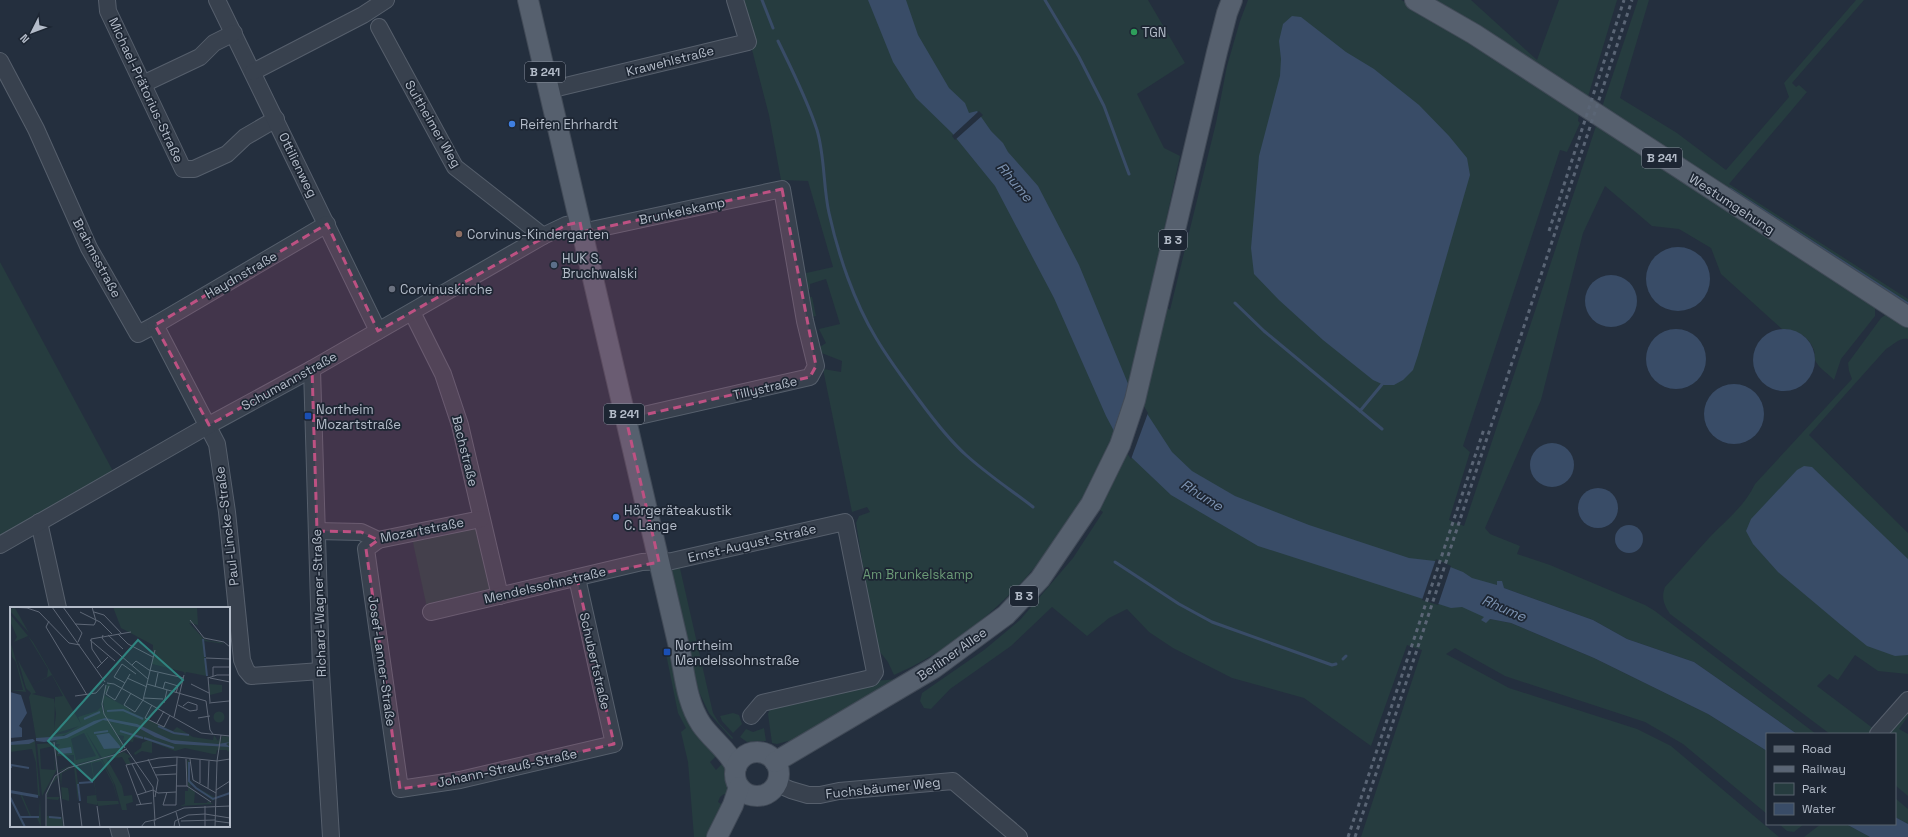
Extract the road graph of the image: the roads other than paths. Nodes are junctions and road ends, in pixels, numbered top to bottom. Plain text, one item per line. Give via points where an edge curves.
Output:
1 (217, 0) edge
2 (386, 0) edge
3 (528, 0) edge
4 (735, 0) edge
5 (1232, 0) edge
6 (1415, 0) edge
7 (107, 5) edge
8 (379, 27) dead end
9 (234, 33) junction
10 (0, 61) edge
11 (253, 72) junction
12 (143, 84) junction
13 (549, 90) junction
14 (276, 119) junction
15 (782, 189) joint
16 (327, 224) junction
17 (581, 227) junction
18 (543, 236) junction
19 (412, 312) junction
20 (1908, 317) edge
21 (155, 325) junction
22 (378, 331) junction
23 (312, 369) junction
24 (626, 420) junction
25 (209, 425) junction
26 (481, 519) junction
27 (39, 522) junction
28 (317, 531) junction
29 (378, 540) junction
30 (0, 545) edge
31 (659, 562) junction
32 (577, 578) junction
33 (500, 596) junction
34 (58, 607) edge
35 (431, 612) dead end
36 (321, 672) junction
37 (1908, 700) edge
38 (751, 716) dead end
39 (1879, 733) edge
40 (614, 744) joint
41 (743, 760) junction
42 (776, 762) junction
43 (777, 784) junction
44 (739, 787) junction
45 (400, 789) joint
46 (756, 796) junction
47 (118, 827) edge
48 (121, 837) edge
49 (330, 837) edge
50 (717, 837) edge
51 (728, 837) edge
52 (1019, 837) edge

1 - 9 street, Ottilienweg
2 - 11 street
3 - 13 main road, B 241
4 - 13 street, Krawehlstraße via 748,42
5 - 42 main road, Berliner Allee / B 3 via 1217,52 1135,400 1120,445 1091,504 1040,579 1006,614 934,668
6 - 20 main road, Westumgehung / B 241 via 1474,34
7 - 12 street, Michael-Prätorius-Straße
8 - 18 street, Sultheimer Weg via 455,167
9 - 11 street, Ottilienweg
9 - 12 street via 214,43 200,58
10 - 21 street, Brahmsstraße via 36,129 89,248 138,334
11 - 14 street, Ottilienweg
12 - 14 street, Michael-Prätorius-Straße via 183,169 194,169 227,154 245,137
13 - 17 main road, B 241
14 - 16 street, Ottilienweg
15 - 17 street, Brunkelskamp
15 - 24 street, Tillystraße via 805,321 816,366 810,377
16 - 21 street, Haydnstraße
16 - 22 street, Ottilienweg
17 - 18 street, Schumannstraße via 566,225
17 - 24 main road, B 241
18 - 19 street, Schumannstraße
19 - 22 street, Schumannstraße
19 - 26 street, Bachstraße via 443,374 460,425
21 - 25 street
22 - 23 street, Schumannstraße
23 - 25 street, Schumannstraße
23 - 28 street, Richard-Wagner-Straße
24 - 31 main road, B 241
25 - 27 street, Schumannstraße
25 - 36 street, Paul-Lincke-Straße via 217,444 227,512 242,660 246,670 251,676
26 - 29 street, Mozartstraße
26 - 33 street, Bachstraße
27 - 30 street, Schumannstraße
27 - 34 street
28 - 29 street, Mozartstraße via 361,532
28 - 36 street, Richard-Wagner-Straße
29 - 45 street, Josef-Lanner-Straße via 366,549
31 - 32 street, Mendelssohnstraße via 642,562
31 - 38 street, Ernst-August-Straße via 845,522 875,672 871,678 762,703
31 - 41 main road, B 241 via 681,658 696,702 714,728 733,745
32 - 33 street, Mendelssohnstraße
32 - 40 street, Schubertstraße
33 - 35 street, Mendelssohnstraße
36 - 49 street, Richard-Wagner-Straße
37 - 39 street
40 - 45 street, Johann-Strauß-Straße via 460,780
41 - 42 main road via 764,754
41 - 44 main road via 735,777
42 - 43 main road via 779,777
43 - 46 main road via 768,793
43 - 52 street, Fuchsbäumer Weg via 791,790 820,795 953,780
44 - 46 main road via 747,794
44 - 50 main road
46 - 51 main road via 746,805
47 - 48 street

